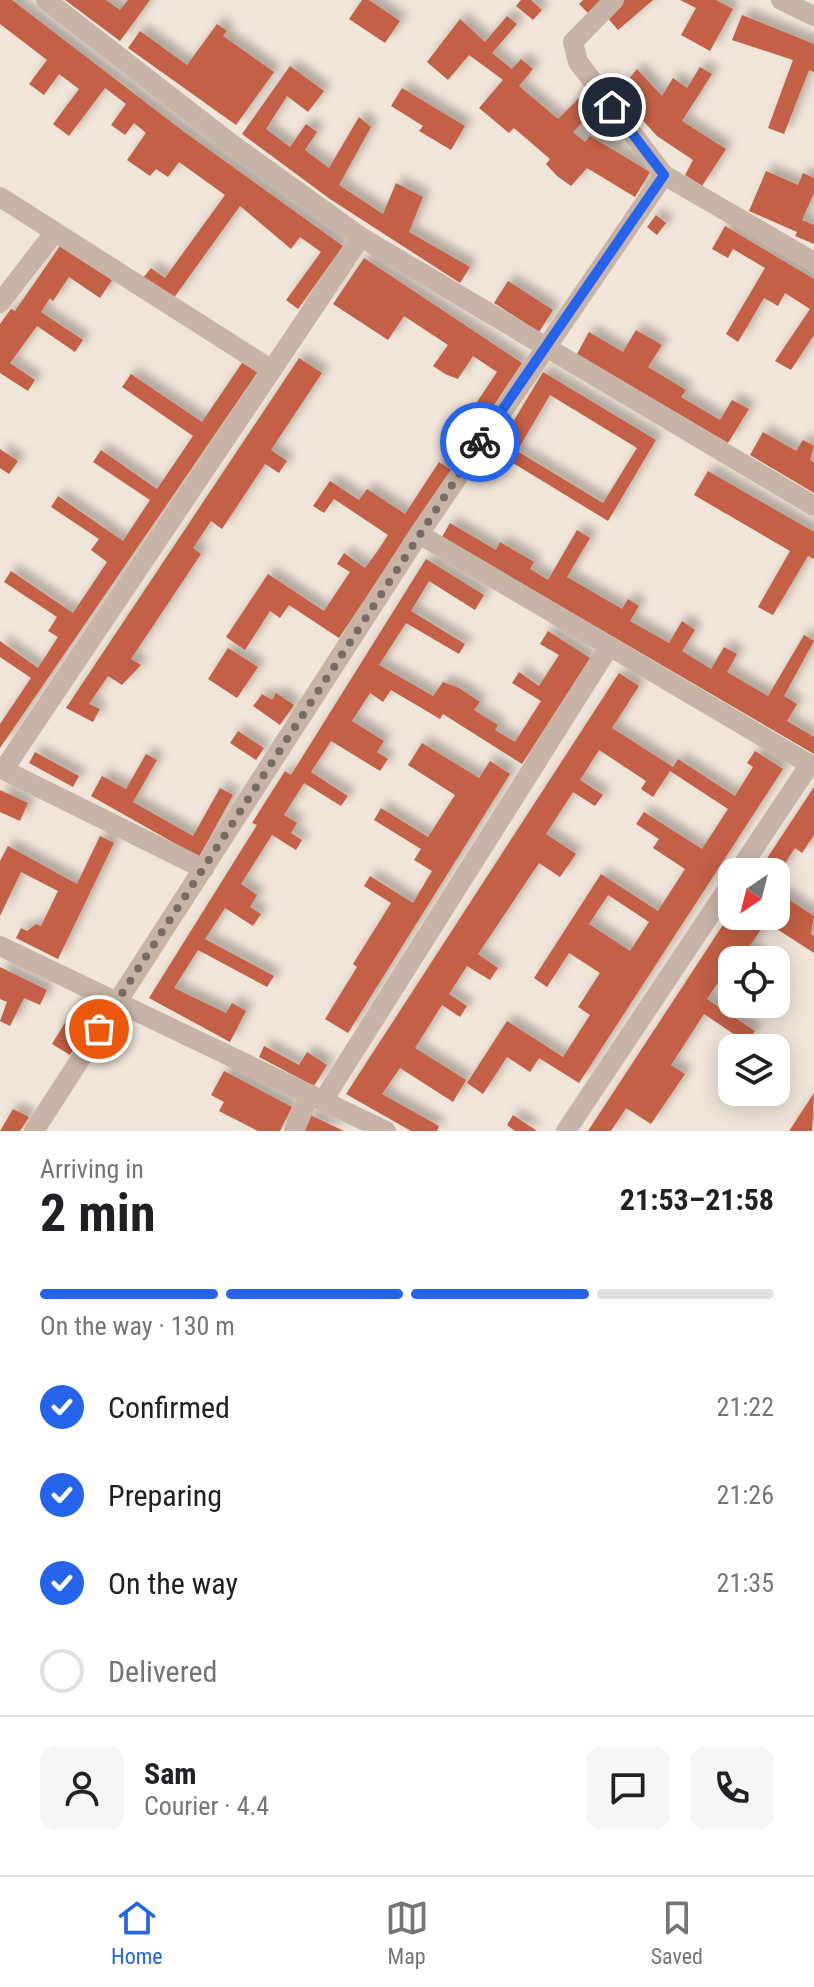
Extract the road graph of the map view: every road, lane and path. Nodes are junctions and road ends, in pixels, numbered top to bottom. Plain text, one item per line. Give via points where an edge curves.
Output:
1 (46, 0) edge
2 (614, 0) edge
3 (781, 0) edge
4 (814, 16) edge
5 (664, 175) junction
6 (0, 197) edge
7 (54, 233) junction
8 (361, 237) junction
9 (814, 262) edge
10 (0, 303) edge
11 (544, 347) junction
12 (272, 370) junction
13 (814, 506) edge
14 (419, 534) junction
15 (609, 647) junction
16 (812, 766) edge
17 (2, 768) edge
18 (748, 858) edge
19 (204, 869) junction
20 (718, 903) edge
21 (0, 946) edge
22 (115, 1003) junction
23 (317, 1097) junction
24 (34, 1131) edge
25 (294, 1131) edge
26 (386, 1131) edge
27 (566, 1131) edge

1 - 8 street
2 - 5 street via 573,42 578,62
3 - 4 street
5 - 9 street
5 - 11 street
6 - 7 street
7 - 10 street
7 - 12 street
8 - 11 street
8 - 12 street
11 - 13 street
11 - 14 street
12 - 17 street
14 - 15 street
14 - 19 street
15 - 16 street
15 - 23 street
16 - 18 street
17 - 19 street
19 - 22 street
20 - 27 street
21 - 22 street
22 - 23 street
22 - 24 street
23 - 25 street
23 - 26 street

